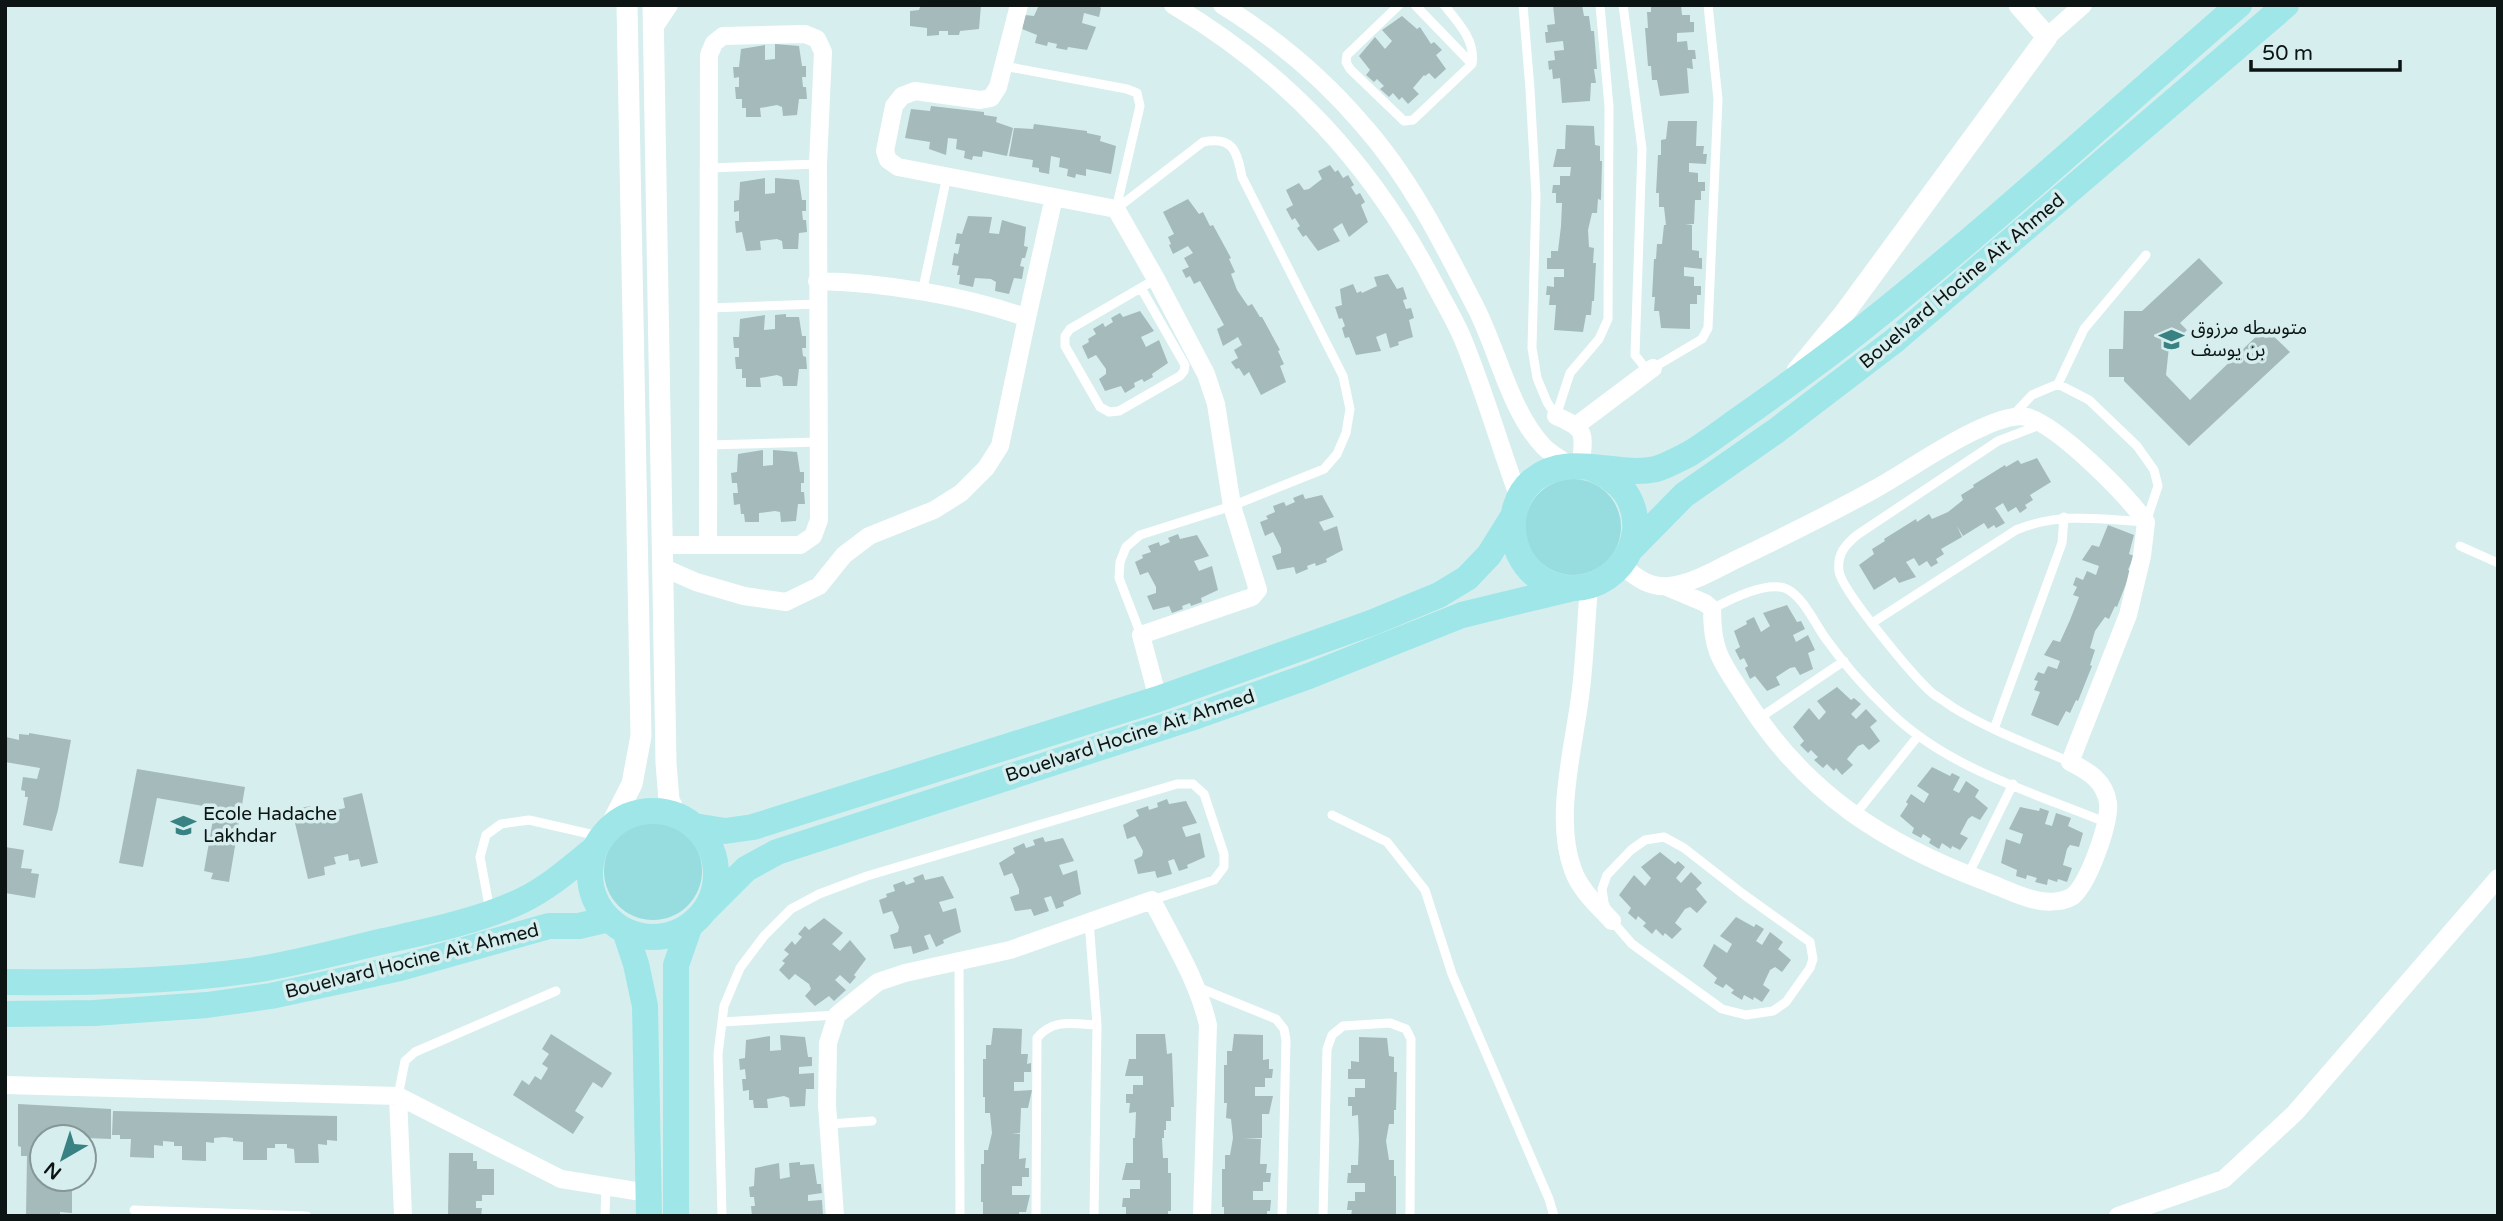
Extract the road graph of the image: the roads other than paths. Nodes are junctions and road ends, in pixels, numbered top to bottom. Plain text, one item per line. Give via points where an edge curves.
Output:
1 (627, 5) edge
2 (653, 5) edge
3 (669, 5) edge
4 (1019, 5) edge
5 (1173, 5) edge
6 (1222, 5) edge
7 (1399, 5) edge
8 (1415, 5) edge
9 (1444, 5) edge
10 (1523, 5) edge
11 (1600, 5) edge
12 (1623, 5) edge
13 (1708, 5) edge
14 (2019, 5) edge
15 (2083, 5) edge
16 (2239, 5) edge
17 (2286, 5) edge
18 (653, 29) junction
19 (2047, 37) junction
20 (1472, 64) junction
21 (1004, 66) junction
22 (818, 164) junction
23 (710, 168) junction
24 (947, 176) junction
25 (1054, 197) junction
26 (1116, 209) junction
27 (2146, 255) dead end
28 (817, 281) junction
29 (1149, 283) junction
30 (922, 293) junction
31 (818, 304) junction
32 (710, 308) junction
33 (1027, 318) junction
34 (1653, 368) junction
35 (2058, 384) junction
36 (1782, 389) junction
37 (1556, 416) junction
38 (2011, 417) junction
39 (1577, 425) junction
40 (2042, 425) junction
41 (819, 442) junction
42 (708, 445) junction
43 (1581, 467) junction
44 (1232, 506) junction
45 (1516, 508) junction
46 (2064, 517) junction
47 (2146, 522) junction
48 (708, 544) junction
49 (662, 545) junction
50 (2460, 546) dead end
51 (1626, 558) junction
52 (2498, 563) edge
53 (662, 566) junction
54 (1667, 587) junction
55 (1579, 588) junction
56 (1712, 609) junction
57 (1872, 623) junction
58 (1142, 635) junction
59 (1844, 661) junction
60 (1158, 699) junction
61 (1758, 719) junction
62 (1994, 729) junction
63 (1918, 736) junction
64 (2070, 762) junction
65 (2013, 785) junction
66 (1332, 815) dead end
67 (1854, 816) junction
68 (685, 821) junction
69 (2105, 822) junction
70 (603, 837) junction
71 (1968, 875) junction
72 (2498, 878) edge
73 (1152, 900) junction
74 (490, 912) junction
75 (697, 917) junction
76 (1612, 921) junction
77 (1089, 922) junction
78 (617, 925) junction
79 (959, 961) junction
80 (5, 982) edge
81 (1196, 986) junction
82 (556, 991) dead end
83 (5, 1013) edge
84 (837, 1015) junction
85 (722, 1022) junction
86 (1097, 1025) junction
87 (5, 1085) edge
88 (398, 1096) junction
89 (872, 1121) dead end
90 (829, 1124) junction
91 (607, 1185) junction
92 (649, 1204) edge
93 (134, 1210) dead end
94 (307, 1216) edge
95 (403, 1216) edge
96 (605, 1216) edge
97 (676, 1216) edge
98 (722, 1216) edge
99 (835, 1216) edge
100 (960, 1216) edge
101 (1035, 1216) edge
102 (1094, 1216) edge
103 (1202, 1216) edge
104 (1282, 1216) edge
105 (1324, 1216) edge
106 (1409, 1216) edge
107 (1554, 1216) edge
108 (2118, 1216) edge

1 - 70 street via 641,736 632,784
2 - 18 street
3 - 18 street
4 - 21 street
5 - 45 street via 1260,66 1314,113 1366,174 1410,237 1461,335 1488,406
6 - 43 street via 1293,57 1365,127 1441,240 1528,426 1545,448
7 - 20 lane via 1347,55 1346,62 1395,115 1413,120
8 - 20 lane
9 - 20 lane via 1469,40
10 - 37 lane via 1536,196 1532,348 1537,378
11 - 37 lane via 1609,107 1608,319 1599,339 1570,373
12 - 34 lane via 1642,149 1635,355
13 - 34 lane via 1718,99 1708,328 1703,339
14 - 19 street
15 - 19 street
16 - 36 main road via 1923,280
17 - 51 main road, Bouelvard Hocine Ait Ahmed via 1894,341 1684,495
18 - 49 street
19 - 36 street via 1843,314
21 - 24 street via 991,98 915,91 894,106 885,151 888,160 898,167
21 - 26 lane via 1137,93 1140,106
22 - 23 lane
22 - 23 street via 822,52 817,39 805,34 723,36 709,55
22 - 28 street
23 - 32 street
24 - 25 street
24 - 30 lane
25 - 26 street
25 - 33 street
26 - 29 street
26 - 44 lane via 1203,142 1218,139 1232,147 1242,177 1343,376 1350,409 1337,454 1324,469
27 - 35 lane via 2084,330
28 - 30 street
28 - 31 street
29 - 29 lane via 1065,336 1065,346 1100,407 1109,412 1119,411 1184,371
29 - 44 street via 1206,374 1216,404
30 - 33 street
31 - 32 lane
31 - 41 street
32 - 42 street
33 - 53 street via 1000,446 961,493 934,510 869,536 844,555 819,586 786,602 708,586
34 - 39 street
35 - 38 lane via 2032,395
35 - 47 lane via 2089,400 2137,446 2154,470 2158,486
36 - 43 main road via 1689,454 1657,468
37 - 39 street
38 - 40 street via 2026,417
38 - 54 street via 1980,428 1791,533 1690,582
39 - 43 street via 1583,434
40 - 47 street via 2086,457
40 - 57 lane via 1998,441 1845,545 1839,573
41 - 42 lane
41 - 48 street via 820,520 813,536 800,545
42 - 48 street
43 - 45 main road via 1549,470 1532,481
43 - 51 main road via 1610,477 1633,510 1635,530
44 - 58 lane via 1140,535 1126,547 1119,578
44 - 58 street via 1258,590 1252,597
45 - 55 main road via 1513,538 1520,558 1550,584
45 - 60 main road via 1489,555 1467,578 1439,595
46 - 47 lane
46 - 57 lane via 2016,530
46 - 62 lane via 2062,543
47 - 64 street via 2128,615
48 - 49 street
49 - 53 street
50 - 52 lane
51 - 54 street via 1647,584
51 - 55 main road via 1607,579
53 - 68 street via 669,800
54 - 56 street
55 - 75 main road, Bouelvard Hocine Ait Ahmed via 1462,615 1191,718 777,852 746,869
55 - 76 street via 1582,687 1564,834 1573,871
56 - 59 lane via 1762,588 1788,590
56 - 61 street via 1711,632 1717,654
57 - 62 lane via 1933,693
58 - 60 street
59 - 61 lane
59 - 63 lane via 1889,712
60 - 68 main road via 753,827 725,831
61 - 67 street via 1790,758
62 - 64 lane
63 - 65 lane via 1970,767
63 - 67 lane
64 - 69 street via 2099,780 2108,804
65 - 69 lane
65 - 71 lane
66 - 107 lane via 1387,842 1424,890 1452,974
67 - 71 street via 1884,836
68 - 70 main road via 653,810 631,814
68 - 75 main road via 709,844 716,866 714,889
69 - 71 street via 2093,861 2072,896 2037,900
70 - 74 main road via 546,887
70 - 74 lane via 529,820 500,824 486,835 480,857
70 - 78 main road via 589,867 590,886 597,904
72 - 108 street via 2295,1113 2224,1179
73 - 77 street
73 - 81 street
73 - 85 lane via 1214,880 1224,867 1204,794 1193,784 1177,784 819,894 791,909 764,936 740,968
74 - 80 main road via 444,927 256,969 178,978
75 - 78 main road via 675,933 658,937 641,936
75 - 97 main road via 676,965
76 - 76 lane via 1632,944 1722,1009 1746,1015 1773,1011 1787,1002 1813,959 1810,942 1664,837 1645,840 1607,875 1602,889
77 - 79 street via 1010,950
77 - 86 lane
78 - 83 main road, Bouelvard Hocine Ait Ahmed via 549,926 400,968 271,996 144,1010
78 - 92 main road via 636,964 645,1006
79 - 84 street via 878,982
79 - 100 lane
81 - 103 street via 1208,1025
81 - 104 lane via 1276,1019 1284,1028
82 - 88 lane via 415,1052 405,1061
84 - 85 lane
84 - 90 street via 828,1043
85 - 98 lane via 718,1054
86 - 101 lane via 1059,1024 1046,1027 1037,1038
86 - 102 lane
87 - 88 street
88 - 91 street via 561,1179
88 - 95 street
89 - 90 lane
90 - 99 street
91 - 92 street
91 - 96 lane
93 - 94 lane
105 - 106 lane via 1327,1049 1332,1035 1343,1026 1390,1023 1406,1029 1411,1039

